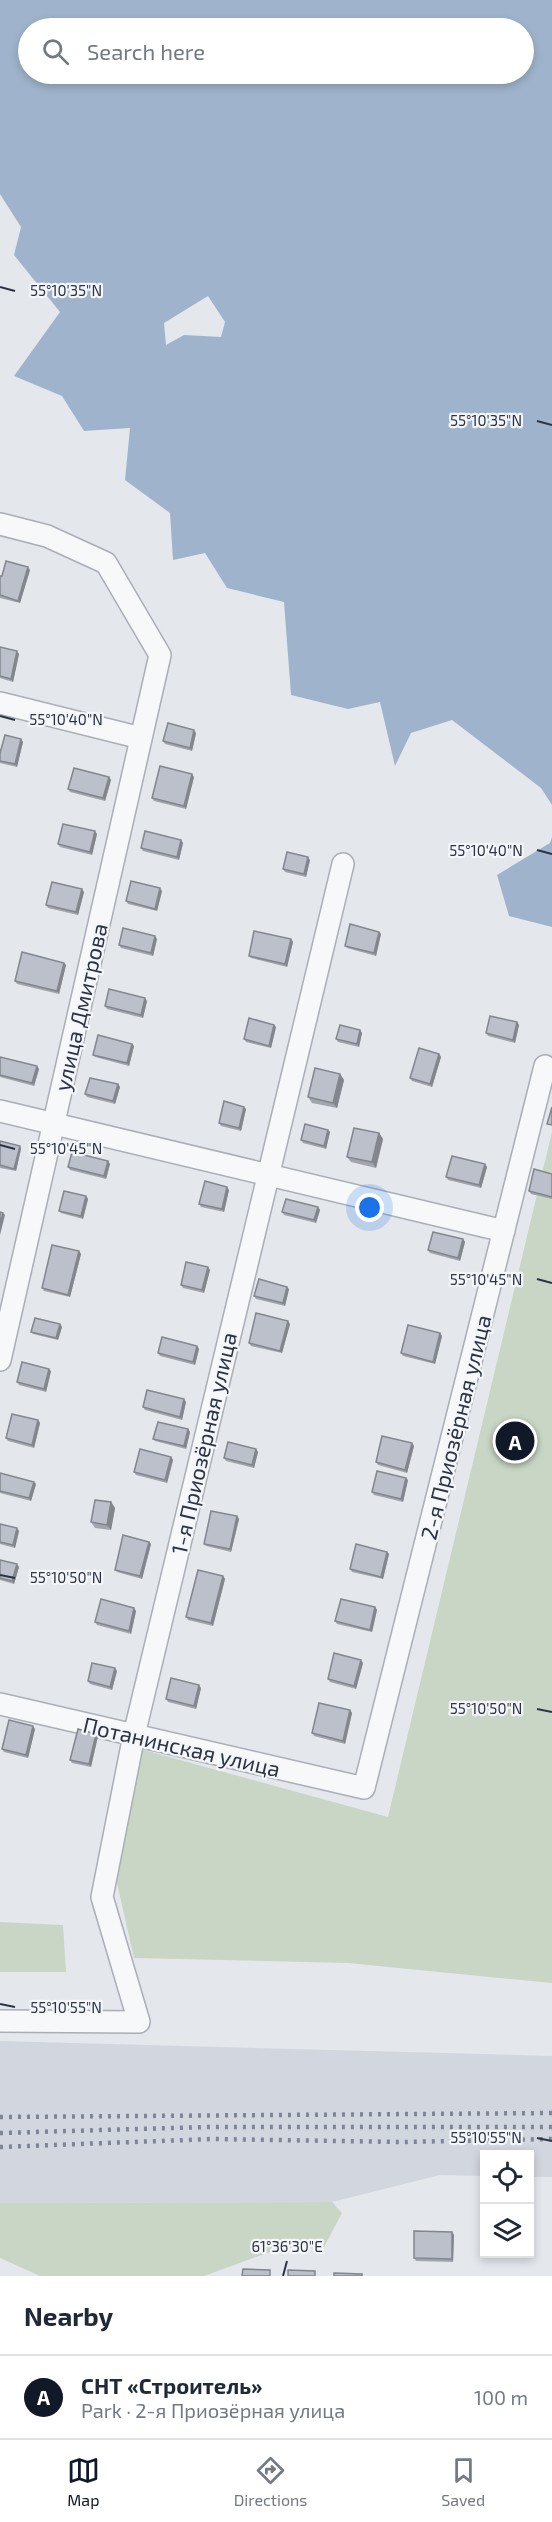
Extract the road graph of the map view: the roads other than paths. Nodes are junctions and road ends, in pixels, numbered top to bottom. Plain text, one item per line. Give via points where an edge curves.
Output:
1 (0, 525) edge
2 (0, 703) edge
3 (141, 738) junction
4 (343, 864) dead end
5 (545, 1066) dead end
6 (0, 1111) edge
7 (53, 1124) junction
8 (267, 1175) junction
9 (504, 1231) junction
10 (0, 1359) edge
11 (0, 1704) edge
12 (134, 1735) junction
13 (364, 1788) joint
14 (0, 2021) edge

1 - 3 street, улица Дмитрова via 47,536 106,563 160,656
2 - 3 street
3 - 7 street, улица Дмитрова
4 - 8 street, 1-я Приозёрная улица
5 - 9 street, 2-я Приозёрная улица
6 - 7 street
7 - 8 street
7 - 10 street, улица Дмитрова
8 - 9 street
8 - 12 street, 1-я Приозёрная улица
9 - 13 street, 2-я Приозёрная улица
11 - 12 street, Потанинская улица
12 - 13 street, Потанинская улица
12 - 14 street, 1-я Приозёрная улица via 102,1897 139,2022

